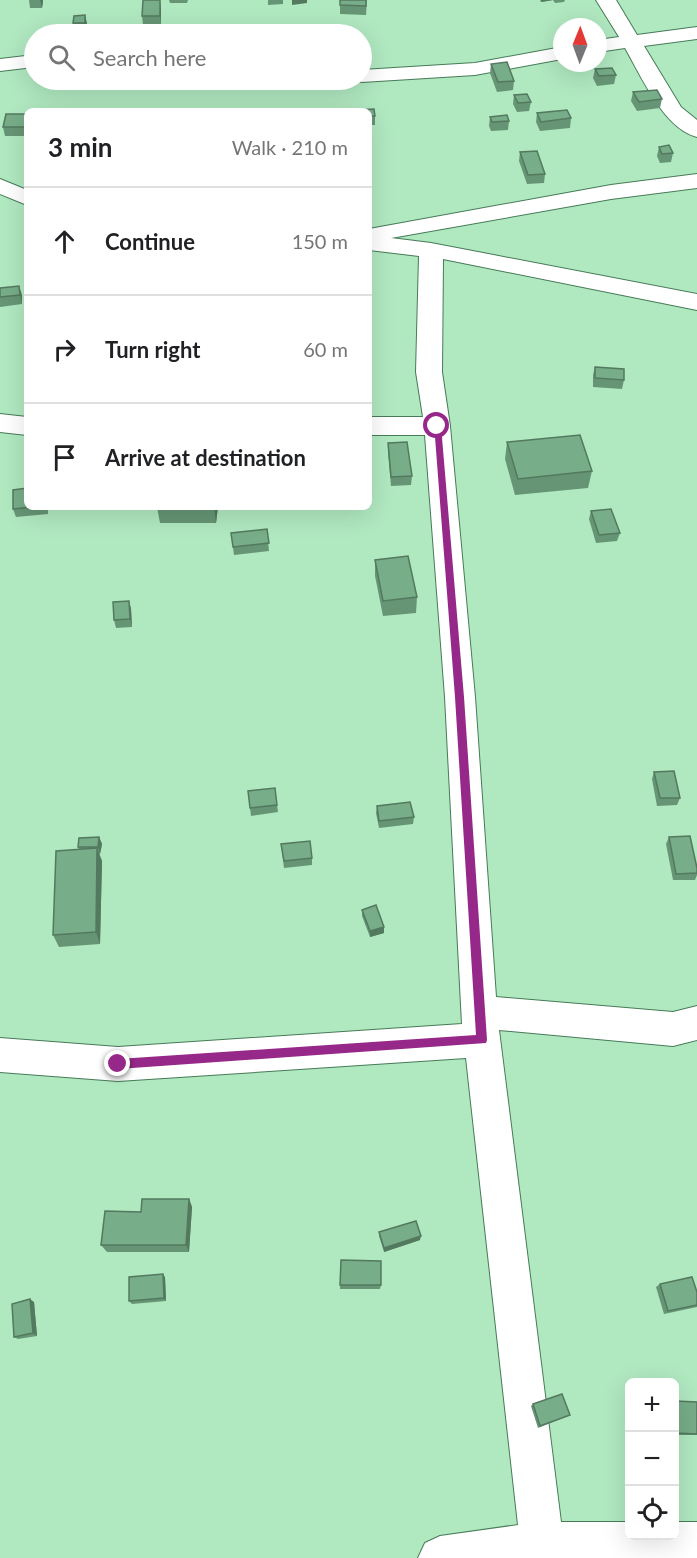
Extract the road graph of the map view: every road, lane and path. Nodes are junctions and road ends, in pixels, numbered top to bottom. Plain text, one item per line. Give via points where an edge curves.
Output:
1 (606, 0) edge
2 (697, 33) edge
3 (630, 42) junction
4 (607, 45) edge
5 (553, 55) edge
6 (24, 62) edge
7 (0, 65) edge
8 (372, 75) edge
9 (697, 131) edge
10 (697, 181) edge
11 (0, 186) edge
12 (24, 197) edge
13 (372, 234) edge
14 (372, 243) edge
15 (431, 250) junction
16 (697, 303) edge
17 (0, 423) edge
18 (24, 426) edge
19 (372, 426) edge
20 (437, 426) junction
21 (697, 1023) edge
22 (481, 1026) junction
23 (0, 1055) edge
24 (697, 1544) edge
25 (543, 1551) edge
26 (440, 1558) edge

1 - 3 street
2 - 3 street
3 - 4 street
3 - 9 street via 674,111
5 - 8 street via 475,69
6 - 7 street
10 - 13 street via 610,192
11 - 12 street
14 - 15 street
15 - 16 street
15 - 20 street via 429,372
17 - 18 street
19 - 20 street
20 - 22 street via 460,697
21 - 22 street via 673,1029
22 - 23 street via 118,1064
22 - 25 street
24 - 25 street
25 - 26 street

